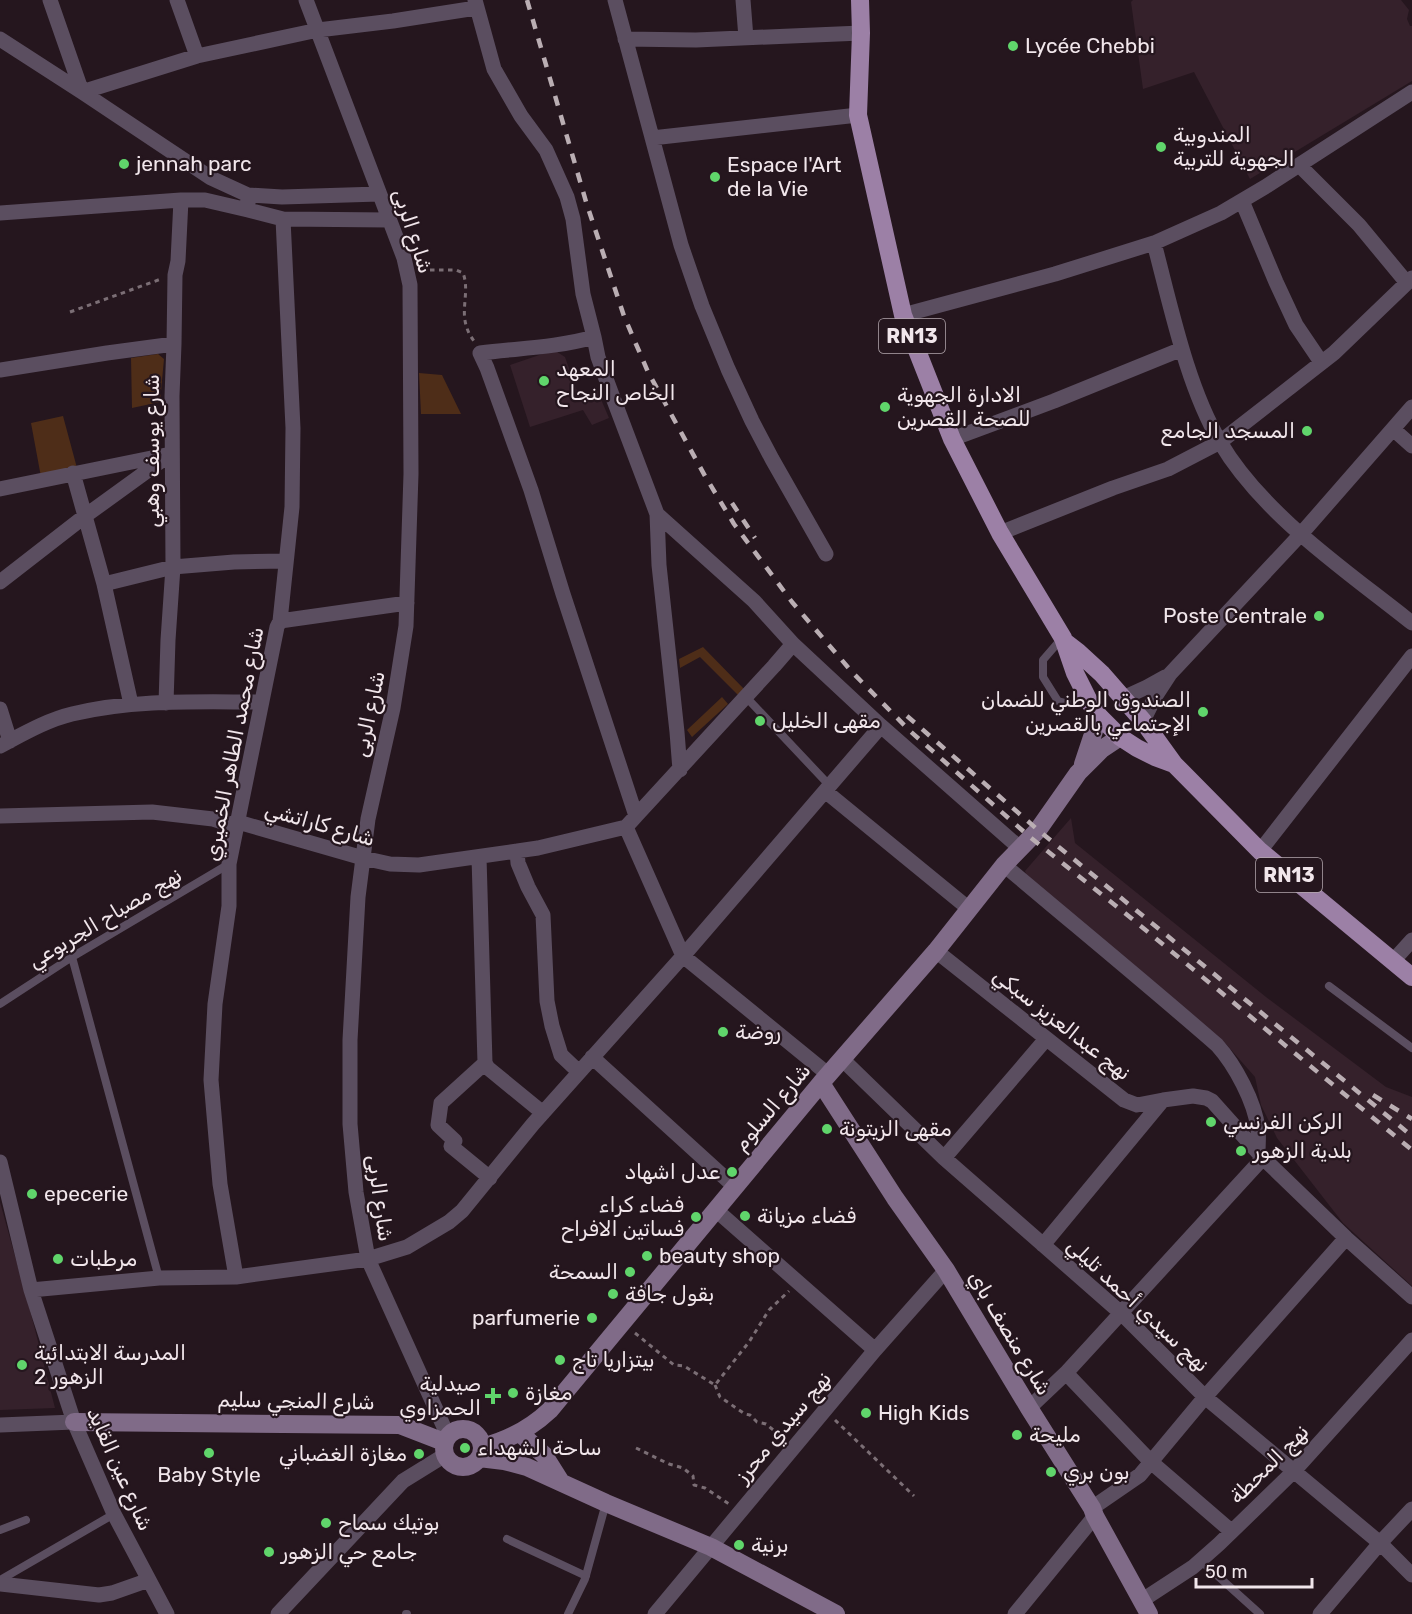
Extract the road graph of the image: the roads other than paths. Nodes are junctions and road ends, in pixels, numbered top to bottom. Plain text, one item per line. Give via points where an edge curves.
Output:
1 (50, 0) edge
2 (177, 0) edge
3 (306, 0) edge
4 (615, 0) edge
5 (743, 0) edge
6 (860, 0) edge
7 (476, 4) edge
8 (318, 30) junction
9 (861, 33) junction
10 (746, 38) junction
11 (0, 39) edge
12 (625, 39) junction
13 (197, 56) junction
14 (82, 92) junction
15 (1412, 92) edge
16 (858, 116) junction
17 (652, 138) junction
18 (1299, 165) junction
19 (379, 194) junction
20 (182, 200) junction
21 (1242, 201) junction
22 (248, 202) junction
23 (0, 213) edge
24 (283, 219) junction
25 (389, 220) junction
26 (1154, 243) junction
27 (1410, 280) edge
28 (903, 315) junction
29 (594, 338) junction
30 (174, 344) junction
31 (1182, 348) junction
32 (1321, 363) junction
33 (0, 370) edge
34 (1412, 407) edge
35 (1393, 429) junction
36 (952, 439) junction
37 (1220, 442) junction
38 (1412, 446) edge
39 (172, 453) junction
40 (73, 473) junction
41 (0, 489) edge
42 (657, 514) junction
43 (85, 516) junction
44 (1000, 532) junction
45 (1301, 534) junction
46 (826, 554) dead end
47 (286, 561) junction
48 (173, 567) junction
49 (0, 582) edge
50 (104, 584) junction
51 (407, 603) junction
52 (280, 621) junction
53 (1412, 623) edge
54 (1064, 640) junction
55 (793, 644) junction
56 (1412, 656) edge
57 (1170, 674) junction
58 (746, 697) junction
59 (1123, 698) junction
60 (261, 702) junction
61 (166, 703) junction
62 (131, 704) junction
63 (0, 709) edge
64 (1095, 709) junction
65 (1143, 721) junction
66 (881, 726) junction
67 (1120, 737) junction
68 (5, 743) edge
69 (1174, 764) junction
70 (680, 770) junction
71 (1078, 773) junction
72 (828, 788) junction
73 (0, 816) edge
74 (238, 822) junction
75 (631, 822) junction
76 (1020, 849) junction
77 (517, 851) junction
78 (1260, 851) junction
79 (479, 857) junction
80 (363, 858) junction
81 (229, 864) junction
82 (1004, 865) junction
83 (968, 908) junction
84 (1412, 940) edge
85 (936, 951) junction
86 (683, 956) junction
87 (72, 957) junction
88 (1393, 961) junction
89 (1412, 977) edge
90 (1329, 986) dead end
91 (0, 1004) edge
92 (1046, 1039) junction
93 (1412, 1048) edge
94 (591, 1057) junction
95 (842, 1059) junction
96 (485, 1063) junction
97 (579, 1072) junction
98 (825, 1079) junction
99 (1163, 1100) junction
100 (543, 1113) junction
101 (1261, 1155) junction
102 (944, 1158) junction
103 (0, 1165) edge
104 (490, 1178) junction
105 (735, 1187) junction
106 (716, 1210) junction
107 (1346, 1238) junction
108 (1043, 1245) junction
109 (368, 1259) junction
110 (946, 1270) junction
111 (236, 1276) junction
112 (159, 1278) junction
113 (31, 1290) junction
114 (1412, 1297) edge
115 (1121, 1313) junction
116 (1412, 1340) edge
117 (875, 1350) junction
118 (1066, 1373) junction
119 (1205, 1397) junction
120 (1029, 1408) junction
121 (74, 1422) junction
122 (0, 1425) edge
123 (520, 1433) junction
124 (446, 1444) junction
125 (481, 1452) junction
126 (1151, 1462) junction
127 (1294, 1471) junction
128 (561, 1482) junction
129 (606, 1503) junction
130 (1412, 1509) edge
131 (1093, 1512) junction
132 (114, 1514) junction
133 (26, 1520) dead end
134 (0, 1530) edge
135 (1231, 1531) junction
136 (507, 1539) dead end
137 (1380, 1543) junction
138 (711, 1547) junction
139 (1200, 1560) junction
140 (1412, 1575) edge
141 (586, 1576) junction
142 (149, 1580) junction
143 (0, 1582) edge
144 (1145, 1607) edge
145 (163, 1612) edge
146 (278, 1614) edge
147 (568, 1614) edge
148 (655, 1614) edge
149 (836, 1614) edge
150 (1015, 1614) edge
151 (1260, 1614) edge
152 (1320, 1614) edge

1 - 14 street
2 - 13 street
3 - 8 street, شارع الربى
4 - 12 street
5 - 10 street
6 - 9 main road, RN13
7 - 8 street via 393,21
7 - 29 street via 494,69 546,150 567,197
8 - 13 street
8 - 19 street, شارع الربى
9 - 10 street
9 - 16 main road, RN13
10 - 12 street
11 - 14 street
12 - 17 street
13 - 14 street
14 - 22 street
15 - 18 street
16 - 17 street
16 - 28 main road, RN13
17 - 46 street via 681,245 728,369 772,459
18 - 21 street
18 - 27 street
19 - 22 street
19 - 25 street, شارع الربى
20 - 22 street
20 - 23 street
20 - 30 street, شارع يوسف وهبي
21 - 26 street
21 - 32 street via 1296,325
22 - 24 street
24 - 25 street
24 - 47 street, شارع محمد الطاهر الخميري via 293,428 292,507
25 - 51 street, شارع الربى via 410,285
26 - 28 street
26 - 31 street
27 - 32 street
28 - 36 main road, RN13
29 - 42 street
29 - 75 street via 526,350 480,353 531,490
30 - 33 street
30 - 39 street, شارع يوسف وهبي
31 - 36 street
31 - 37 street
32 - 37 street
34 - 35 street
35 - 38 street
35 - 45 street
36 - 44 main road, RN13
37 - 44 street via 1168,469
37 - 45 street via 1238,470
39 - 40 street
39 - 43 street
39 - 48 street, شارع يوسف وهبي
40 - 41 street
40 - 43 street
42 - 55 street via 754,601
42 - 70 street
43 - 49 street
43 - 50 street
44 - 54 main road, RN13
45 - 53 street
45 - 57 street
47 - 48 street
47 - 52 street, شارع محمد الطاهر الخميري
48 - 50 street
48 - 61 street, شارع يوسف وهبي
50 - 62 street
51 - 52 street
51 - 80 street, شارع الربى via 397,688
52 - 60 street, شارع محمد الطاهر الخميري
54 - 59 main road
54 - 64 main road via 1075,673
54 - 64 lane via 1043,660 1043,676 1058,701
55 - 58 street
55 - 66 street
56 - 78 street
57 - 59 street
57 - 65 street
58 - 70 street
58 - 72 lane
59 - 64 main road
59 - 65 main road
60 - 61 street
60 - 74 street, شارع محمد الطاهر الخميري
61 - 62 street
62 - 68 street via 71,714
63 - 68 street
64 - 67 main road
64 - 71 street, شارع السلوم via 1092,739
65 - 67 main road
65 - 69 main road
66 - 72 street
66 - 76 street
67 - 69 main road
67 - 71 street, شارع السلوم via 1102,748
69 - 78 main road, RN13
70 - 75 street
71 - 76 street, شارع السلوم
72 - 83 street
72 - 86 street
73 - 74 street, شارع كاراتشي via 152,812 229,824
74 - 80 street, شارع كاراتشي
74 - 81 street, شارع محمد الطاهر الخميري
75 - 77 street, شارع كاراتشي
75 - 86 street
76 - 82 street, شارع السلوم
77 - 79 street, شارع كاراتشي
77 - 97 street via 518,863 543,915 552,1026 561,1055
78 - 88 main road, RN13
79 - 80 street, شارع كاراتشي via 419,866
79 - 96 street
80 - 109 street, شارع الربى via 350,1040 350,1124 356,1192
81 - 87 lane, نهج مصباح الجربوعي
81 - 111 street, شارع محمد الطاهر الخميري via 229,906 215,1004 211,1080 220,1184
82 - 83 street, شارع السلوم
82 - 101 street via 1224,1053 1254,1111
83 - 85 street, شارع السلوم
84 - 88 street
85 - 92 street, نهج عبدالعزيز سبكي
85 - 95 street, شارع السلوم
86 - 94 street
86 - 98 street
87 - 91 lane, نهج مصباح الجربوعي
87 - 112 lane
88 - 89 main road, RN13
90 - 93 lane
92 - 99 street, نهج عبدالعزيز سبكي via 1131,1104
92 - 102 street
94 - 97 street
94 - 105 street
95 - 98 street, شارع السلوم
95 - 102 street, نهج سيدي أحمد تليلي
96 - 100 street
96 - 104 street via 441,1102 438,1125 455,1141 451,1146
97 - 100 street
98 - 105 street, شارع السلوم
98 - 110 street, شارع منصف باي via 895,1198
99 - 101 street, نهج عبدالعزيز سبكي via 1193,1096 1212,1101
99 - 108 street
100 - 104 street
101 - 107 street, نهج عبدالعزيز سبكي
101 - 115 street
102 - 108 street, نهج سيدي أحمد تليلي
103 - 113 street, شارع عين القايد
104 - 109 street via 449,1222 407,1247
105 - 106 street, شارع السلوم
106 - 117 street
106 - 123 street, شارع السلوم via 550,1410
107 - 114 street, نهج عبدالعزيز سبكي
107 - 119 street
108 - 115 street, نهج سيدي أحمد تليلي
109 - 111 street
109 - 124 street, شارع الربى
110 - 117 street, نهج سيدي محرز
110 - 120 street, شارع منصف باي
111 - 112 street
112 - 113 street
113 - 121 street, شارع عين القايد
115 - 118 street
115 - 119 street, نهج سيدي أحمد تليلي
116 - 127 street, نهج المحطة
117 - 138 street, نهج سيدي محرز
118 - 120 street
118 - 126 street
119 - 126 street
119 - 127 street, نهج سيدي أحمد تليلي
120 - 131 street, شارع منصف باي
121 - 122 street, شارع المنجي سليم
121 - 124 street, شارع المنجي سليم via 400,1425
121 - 132 street, شارع عين القايد
123 - 125 street, شارع السلوم
123 - 128 street via 544,1455
124 - 125 street via 459,1429 465,1429 477,1435
124 - 125 street via 453,1464 458,1467 471,1466
124 - 146 street via 403,1481
125 - 128 street
126 - 131 street
126 - 135 street
127 - 135 street, نهج المحطة
127 - 137 street, نهج سيدي أحمد تليلي
128 - 129 street
129 - 138 street
129 - 141 lane
130 - 137 street
131 - 144 street, شارع منصف باي
131 - 150 street
132 - 142 street, شارع عين القايد
132 - 143 lane
133 - 134 lane
135 - 139 street, نهج المحطة
136 - 141 lane
137 - 140 street, نهج سيدي أحمد تليلي
137 - 152 street
138 - 148 street, نهج سيدي محرز
138 - 149 street
139 - 144 street, نهج المحطة
139 - 151 lane
141 - 147 lane
142 - 143 street via 99,1595
142 - 145 street, شارع عين القايد

